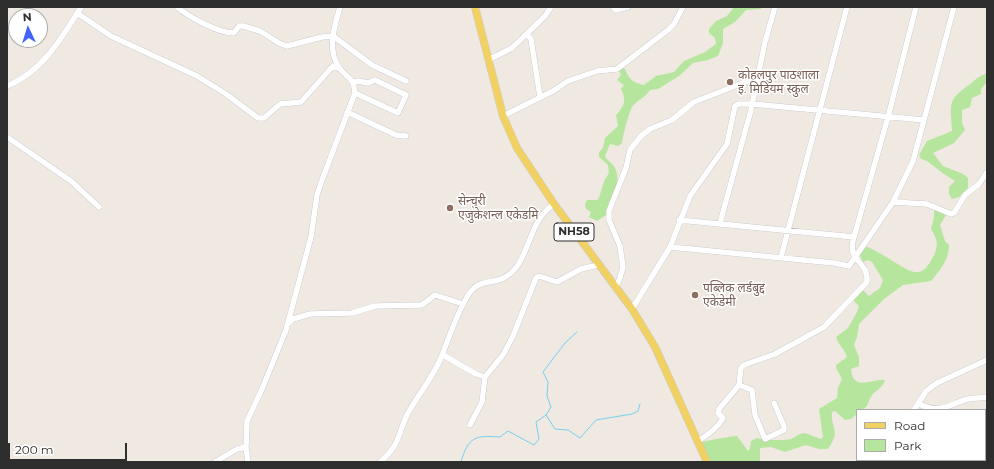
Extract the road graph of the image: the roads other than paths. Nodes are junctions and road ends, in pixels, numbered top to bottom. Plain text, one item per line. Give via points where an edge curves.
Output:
1 (81, 7) edge
2 (177, 7) edge
3 (340, 7) edge
4 (475, 7) edge
5 (552, 7) edge
6 (613, 7) edge
7 (628, 7) edge
8 (683, 7) edge
9 (775, 7) edge
10 (847, 7) edge
11 (916, 7) edge
12 (954, 7) edge
13 (77, 13) junction
14 (527, 34) junction
15 (333, 36) junction
16 (488, 60) junction
17 (341, 70) junction
18 (758, 77) junction
19 (406, 81) dead end
20 (353, 82) junction
21 (7, 86) edge
22 (355, 93) junction
23 (540, 97) junction
24 (752, 104) junction
25 (820, 111) junction
26 (347, 112) junction
27 (503, 116) junction
28 (888, 117) junction
29 (924, 120) junction
30 (7, 136) edge
31 (406, 136) dead end
32 (987, 172) edge
33 (893, 202) junction
34 (554, 204) junction
35 (99, 207) dead end
36 (679, 220) junction
37 (720, 223) junction
38 (788, 229) junction
39 (854, 237) junction
40 (670, 247) junction
41 (781, 257) junction
42 (855, 259) junction
43 (598, 265) junction
44 (616, 287) junction
45 (463, 304) junction
46 (632, 309) junction
47 (287, 325) junction
48 (443, 355) junction
49 (987, 360) edge
50 (485, 377) junction
51 (739, 385) junction
52 (987, 397) edge
53 (774, 402) dead end
54 (919, 404) junction
55 (915, 409) edge
56 (470, 425) dead end
57 (698, 443) junction
58 (246, 447) junction
59 (704, 460) edge
60 (215, 462) edge
61 (248, 462) edge
62 (380, 462) edge

1 - 13 street
2 - 15 street via 197,20 221,30 234,33 239,26 243,26 260,31 287,46
3 - 15 street
4 - 16 main road, NH58
5 - 14 street
6 - 7 street via 616,10
8 - 23 street via 668,30 617,69 597,71 568,81
9 - 18 street
10 - 25 street
11 - 28 street
12 - 29 street
13 - 17 street via 116,39 202,80 258,118 264,118 280,104 301,102 333,66
13 - 21 street via 49,56 25,76
14 - 16 street via 512,48
14 - 23 street via 531,39
15 - 17 street via 332,52
15 - 19 street via 372,65
16 - 27 main road, NH58
17 - 20 street
18 - 24 street
18 - 44 street via 694,102 672,120 650,129 630,150 626,168 609,210 609,220 619,242 623,267
20 - 22 street
20 - 22 street via 368,83 375,80 406,95 398,113
22 - 26 street
23 - 27 street
24 - 25 street
24 - 36 street via 735,106 726,144 690,196
24 - 37 street
25 - 28 street
25 - 38 street
26 - 31 street via 396,135
26 - 47 street via 317,195 311,237
27 - 34 main road, NH58 via 517,148
28 - 29 street
28 - 39 street
29 - 33 street via 913,161
30 - 35 street via 71,181
32 - 33 street via 951,214 927,204
33 - 42 street
34 - 43 main road, NH58
34 - 45 street via 539,217 525,252 511,275 472,289
36 - 37 street
36 - 40 street
37 - 38 street
38 - 39 street
38 - 41 street
39 - 42 street via 851,245
40 - 41 street
40 - 46 street
41 - 42 street via 847,266
42 - 51 street via 865,270 867,282 824,327 775,354 744,365 741,368
43 - 44 main road, NH58
43 - 50 street via 580,270 557,282 538,276 513,336 503,355
44 - 46 main road, NH58
45 - 47 street via 435,295 422,305 375,306 352,313 310,314 293,319
45 - 48 street
46 - 57 main road, NH58 via 659,354
47 - 58 street via 247,421
48 - 50 street
48 - 62 street via 408,413 398,442
49 - 54 street via 937,383 926,391
50 - 56 street via 482,402
51 - 53 street via 752,390 753,405 762,436 765,438 784,430
51 - 57 street via 719,409 718,413 723,418
52 - 54 street via 968,399 946,409
54 - 55 street
57 - 59 main road, NH58
58 - 60 street via 237,449
58 - 61 street

